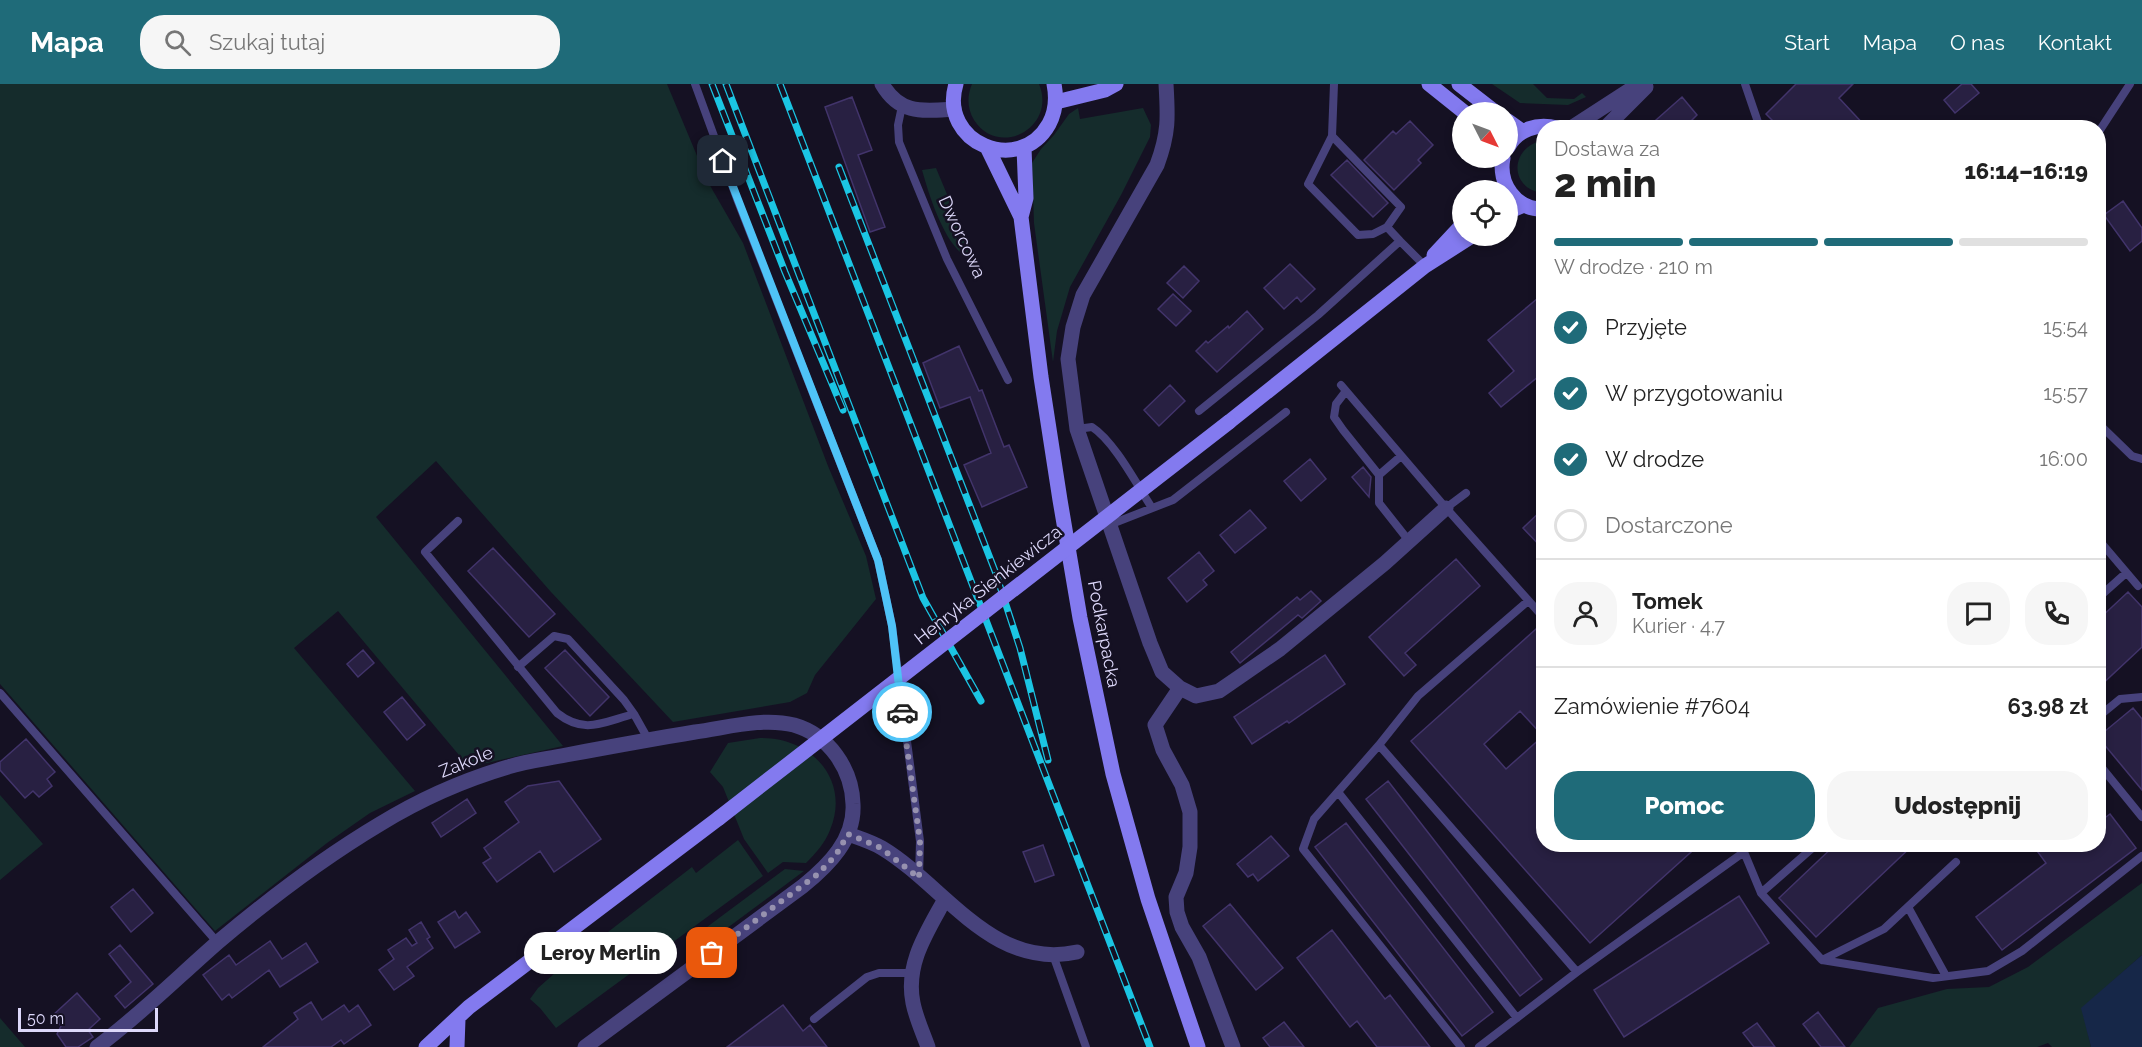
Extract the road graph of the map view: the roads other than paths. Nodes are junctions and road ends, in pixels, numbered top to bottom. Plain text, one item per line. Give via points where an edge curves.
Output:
1 (694, 84) edge
2 (882, 84) edge
3 (956, 84) edge
4 (1054, 84) edge
5 (1116, 84) edge
6 (1166, 84) edge
7 (1334, 84) edge
8 (1429, 84) edge
9 (1459, 84) edge
10 (1639, 84) edge
11 (1649, 84) edge
12 (1745, 84) edge
13 (2130, 84) edge
14 (1056, 102) junction
15 (1452, 102) edge
16 (1482, 102) edge
17 (902, 106) junction
18 (954, 109) junction
19 (1583, 120) edge
20 (1613, 120) edge
21 (1757, 120) edge
22 (2106, 121) edge
23 (1536, 127) edge
24 (1518, 128) edge
25 (1522, 131) junction
26 (1518, 134) edge
27 (1332, 136) junction
28 (987, 147) junction
29 (1024, 147) junction
30 (1518, 200) edge
31 (1524, 205) junction
32 (1536, 207) edge
33 (1518, 208) edge
34 (1022, 217) junction
35 (1387, 227) junction
36 (1452, 236) edge
37 (1400, 241) junction
38 (1456, 246) edge
39 (1425, 266) junction
40 (1008, 380) dead end
41 (1199, 411) dead end
42 (1286, 412) dead end
43 (1077, 429) junction
44 (2106, 431) edge
45 (1401, 456) junction
46 (2142, 459) edge
47 (1379, 475) junction
48 (1466, 493) dead end
49 (1152, 508) junction
50 (1446, 508) junction
51 (458, 522) dead end
52 (1109, 525) junction
53 (1409, 541) junction
54 (2106, 549) edge
55 (2126, 573) junction
56 (2138, 586) dead end
57 (2106, 591) edge
58 (1528, 601) junction
59 (1536, 610) edge
60 (518, 667) junction
61 (1180, 688) junction
62 (0, 693) edge
63 (2142, 697) edge
64 (2106, 710) edge
65 (634, 714) junction
66 (648, 739) junction
67 (1379, 745) junction
68 (2106, 773) edge
69 (1338, 792) junction
70 (2142, 817) edge
71 (848, 834) junction
72 (1744, 852) joint
73 (1808, 852) edge
74 (2142, 856) edge
75 (1956, 862) dead end
76 (919, 878) junction
77 (1761, 893) junction
78 (945, 899) junction
79 (1908, 907) junction
80 (218, 943) junction
81 (1077, 952) dead end
82 (1053, 955) junction
83 (1822, 960) junction
84 (1577, 972) junction
85 (912, 973) junction
86 (1946, 976) junction
87 (458, 1018) junction
88 (1517, 1018) junction
89 (814, 1019) dead end
90 (97, 1047) edge
91 (426, 1047) edge
92 (457, 1047) edge
93 (585, 1047) edge
94 (928, 1047) edge
95 (1086, 1047) edge
96 (1198, 1047) edge
97 (1233, 1047) edge
98 (1461, 1047) edge
99 (1479, 1047) edge

1 - 76 lane via 878,560 892,626 920,841
2 - 17 street
3 - 18 main road
4 - 14 main road
5 - 14 main road
6 - 43 street via 1168,116 1157,165 1083,295 1073,327 1068,359
7 - 27 lane
8 - 15 main road
9 - 16 main road
10 - 19 street
11 - 20 street
12 - 21 lane
13 - 22 lane
14 - 29 main road via 1054,116 1040,137
17 - 18 street via 921,111
17 - 40 lane, Dworcowa via 899,142 947,259
18 - 28 main road via 965,132
23 - 25 main road
24 - 25 main road
25 - 26 main road
27 - 35 lane via 1401,207
27 - 35 lane via 1308,184 1358,235 1373,234
28 - 29 main road
28 - 34 main road, Podkarpacka
29 - 34 main road, Podkarpacka via 1026,198
30 - 31 main road
31 - 32 main road
31 - 33 main road
34 - 96 main road, Podkarpacka via 1060,500 1110,763 1148,898
35 - 37 lane
36 - 39 main road, Henryka Sienkiewicza
37 - 39 lane
37 - 41 lane
38 - 39 main road, Henryka Sienkiewicza
39 - 87 main road, Henryka Sienkiewicza, bridge
42 - 49 lane via 1173,500
43 - 49 lane via 1097,430
43 - 52 street
44 - 46 lane via 2132,456
45 - 47 lane
45 - 47 lane via 1344,388 1334,417
45 - 50 lane
47 - 53 lane via 1379,503
48 - 50 lane
49 - 52 lane
50 - 53 street
50 - 58 lane
51 - 60 lane via 425,552
52 - 61 street via 1162,672
53 - 61 street via 1280,649 1219,691 1196,696
54 - 55 lane
55 - 56 lane
55 - 57 lane
58 - 59 lane
58 - 67 lane via 1418,696
60 - 65 lane via 557,713 578,726
60 - 65 lane via 554,636 568,639
61 - 97 street via 1155,725 1190,812 1190,846 1176,897 1177,912 1199,957
62 - 80 lane
63 - 64 lane via 2120,699
65 - 66 lane
66 - 71 street, Zakole via 755,723 794,725 813,733 830,746 853,790 854,812
66 - 80 street, Zakole via 508,766 418,802 324,861
67 - 69 lane
67 - 84 lane
68 - 70 lane
69 - 88 lane
69 - 98 lane via 1314,819 1303,849
71 - 76 street via 881,848
71 - 93 street via 836,855 810,880
72 - 77 lane
72 - 84 lane
73 - 77 lane
74 - 86 lane via 2022,951 1988,971
75 - 79 lane
76 - 78 street
77 - 83 lane
78 - 82 street via 1005,943 1021,951
78 - 85 street via 915,956
79 - 83 lane via 1884,929
79 - 86 lane
80 - 90 street, Zakole
81 - 82 street
82 - 95 lane
83 - 86 lane via 1933,978
84 - 88 lane
85 - 89 lane via 867,977
85 - 94 street via 913,1004
87 - 91 main road, Henryka Sienkiewicza
87 - 92 main road
88 - 99 lane

